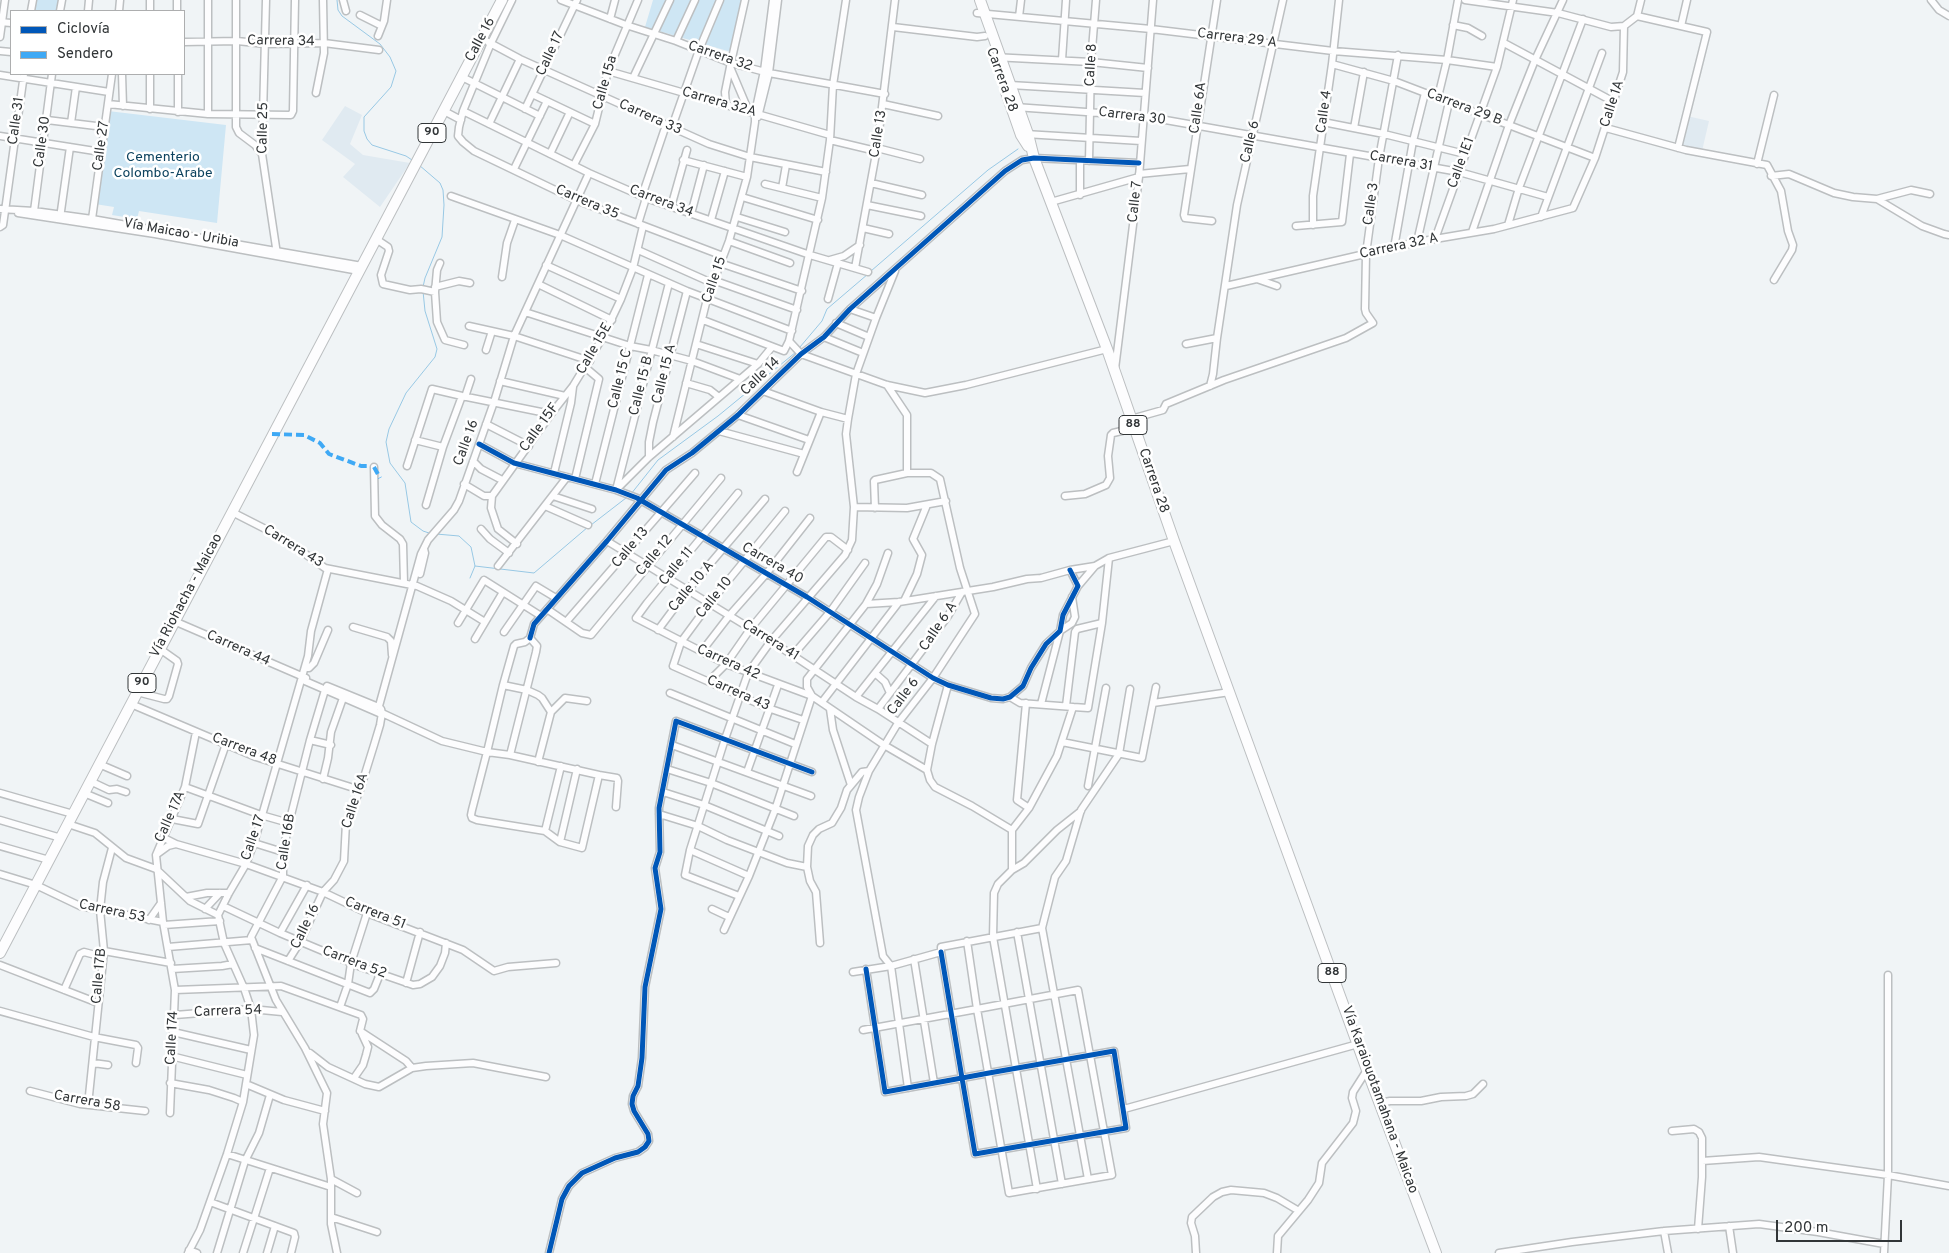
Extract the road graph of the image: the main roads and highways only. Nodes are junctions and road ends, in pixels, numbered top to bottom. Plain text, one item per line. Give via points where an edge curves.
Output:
1 (502, 0) edge
2 (972, 0) edge
3 (980, 0) edge
4 (981, 14) junction
5 (997, 57) junction
6 (1015, 107) junction
7 (361, 268) joint
8 (1230, 692) joint
9 (0, 953) edge
10 (1436, 1253) edge

1 - 7 highway, Calle 16 / 90 via 486,41 462,76
2 - 4 highway, Carrera 28 / 88
3 - 4 highway, Carrera 28 / 88
4 - 5 highway, Carrera 28 / 88
4 - 5 highway, Carrera 28 / 88 via 986,36
5 - 6 highway, Carrera 28 / 88
5 - 6 highway, Carrera 28 / 88 via 1010,85
6 - 8 highway, Carrera 28 / 88 via 1107,349
7 - 9 highway, Vía Riohacha - Maicao / 90
8 - 10 highway, Vía Karaiouotamahana - Maicao / 88

